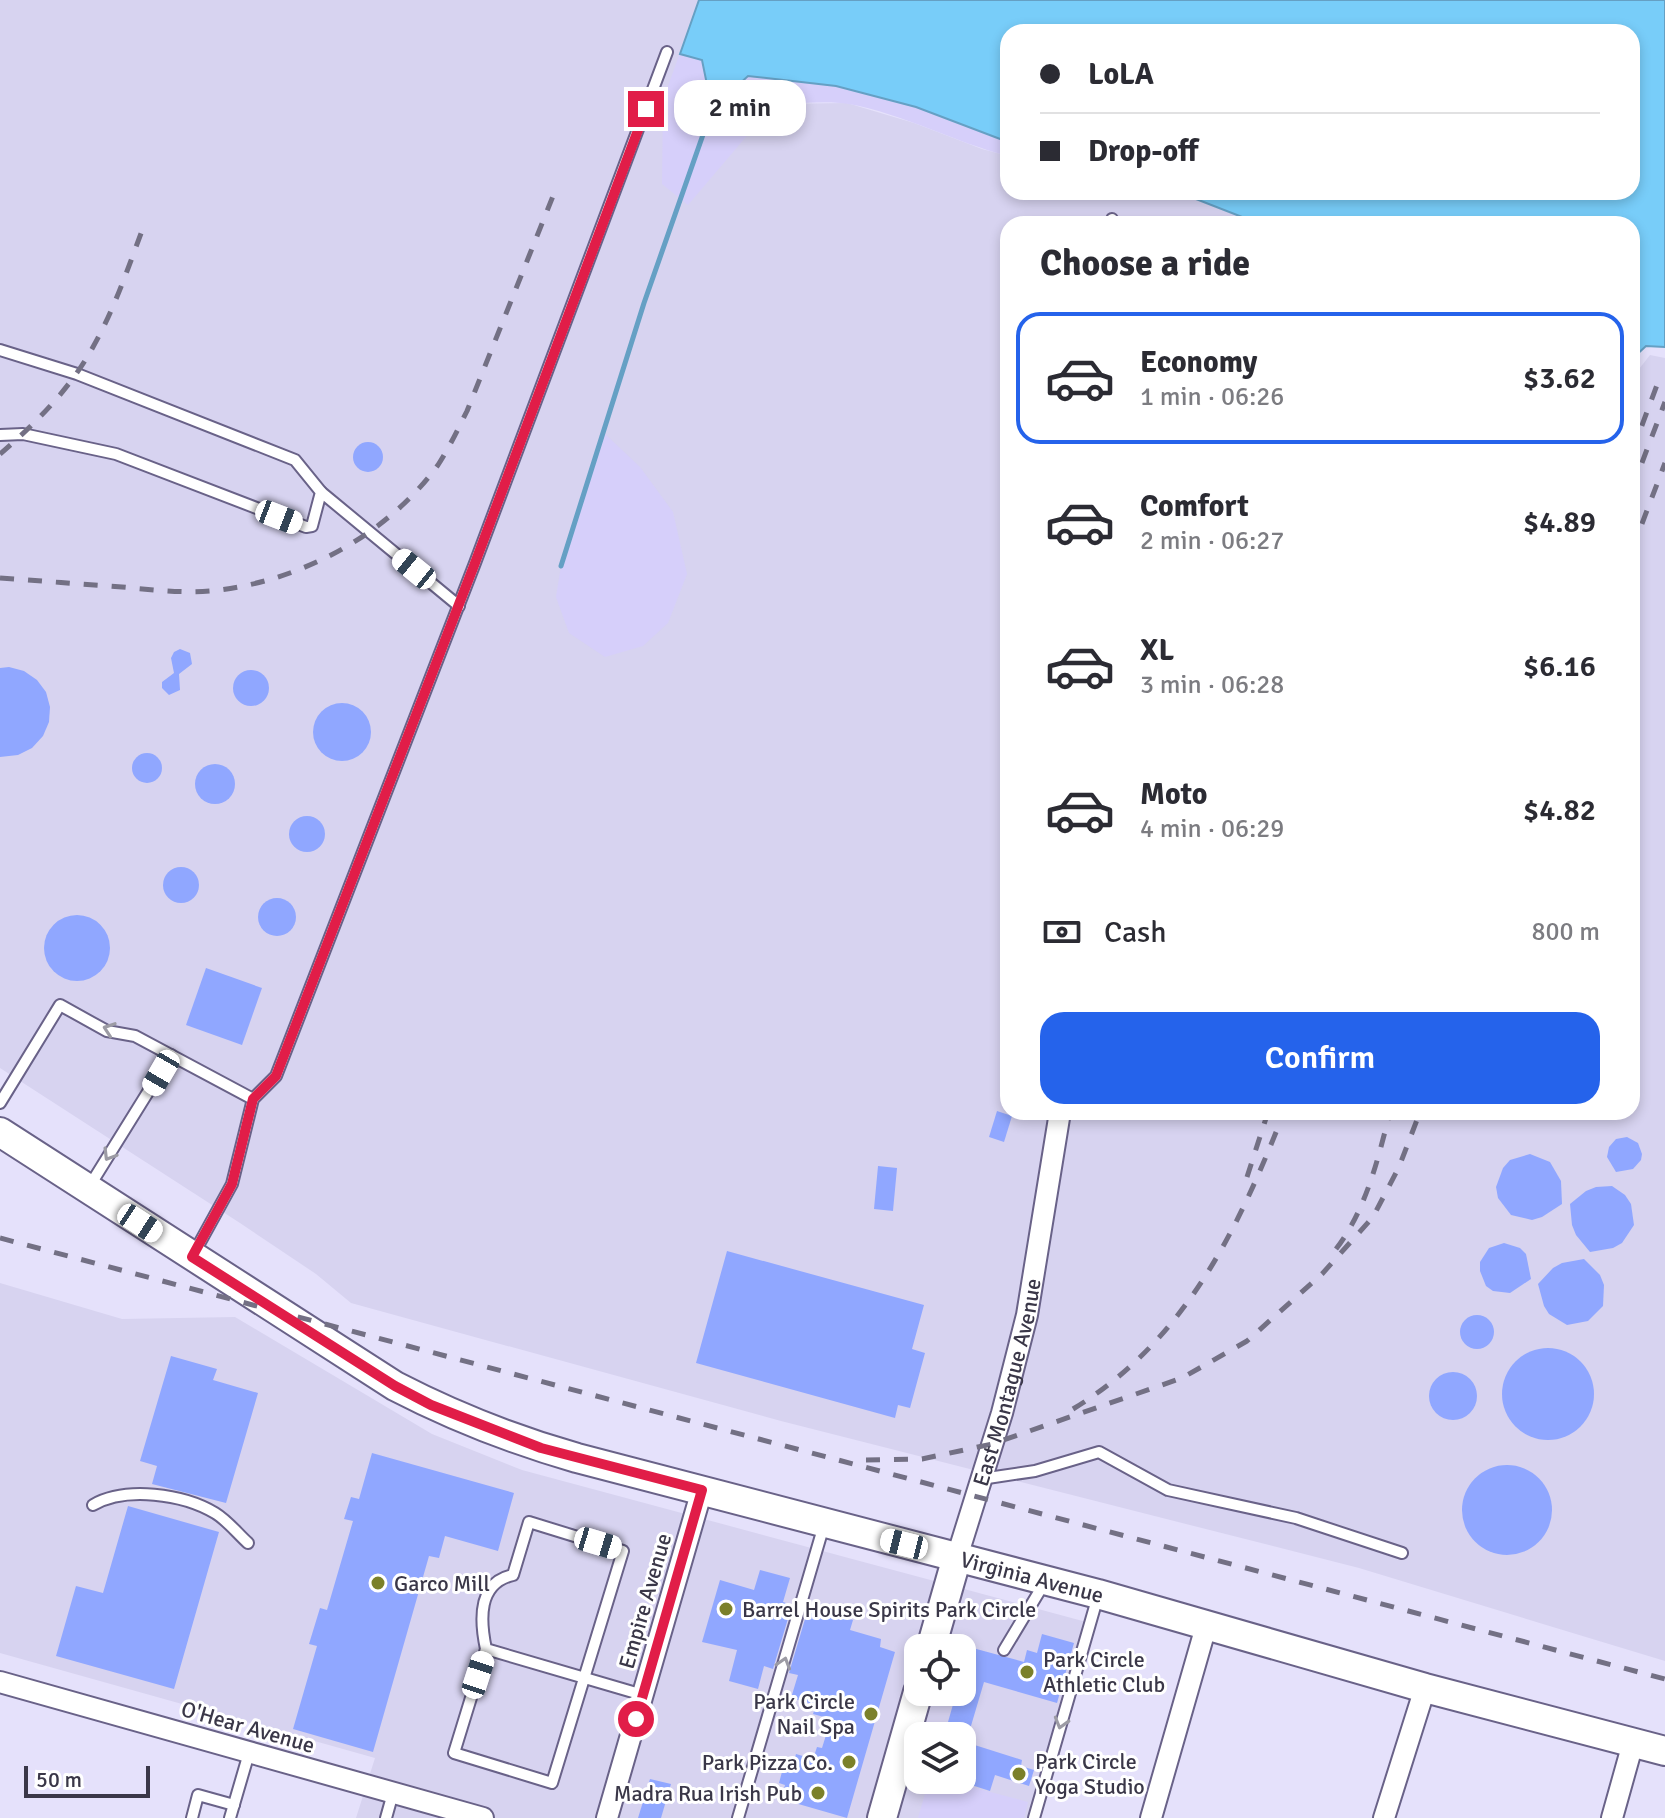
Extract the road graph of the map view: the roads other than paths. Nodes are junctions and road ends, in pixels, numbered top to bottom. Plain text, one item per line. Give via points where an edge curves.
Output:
1 (667, 52) dead end
2 (0, 350) edge
3 (0, 435) edge
4 (321, 492) junction
5 (459, 606) junction
6 (171, 1055) junction
7 (253, 1099) junction
8 (0, 1103) edge
9 (1059, 1120) edge
10 (0, 1132) edge
11 (88, 1189) junction
12 (192, 1257) junction
13 (981, 1479) junction
14 (702, 1490) junction
15 (93, 1505) dead end
16 (825, 1523) junction
17 (248, 1543) dead end
18 (1402, 1553) dead end
19 (957, 1557) junction
20 (1046, 1580) junction
21 (1098, 1594) junction
22 (1207, 1623) junction
23 (935, 1634) edge
24 (486, 1649) junction
25 (1004, 1650) dead end
26 (584, 1678) junction
27 (0, 1682) edge
28 (1425, 1688) junction
29 (643, 1695) junction
30 (914, 1706) edge
31 (1633, 1743) junction
32 (1665, 1751) edge
33 (249, 1753) junction
34 (393, 1793) junction
35 (234, 1805) junction
36 (192, 1818) edge
37 (230, 1818) edge
38 (386, 1818) edge
39 (483, 1818) edge
40 (607, 1818) edge
41 (738, 1818) edge
42 (882, 1818) edge
43 (1034, 1818) edge
44 (1151, 1818) edge
45 (1384, 1818) edge
46 (1612, 1818) edge

1 - 5 lane
2 - 4 lane via 77,374 295,460
3 - 4 lane via 23,434 116,454 306,527 312,526
4 - 5 lane
5 - 7 lane via 276,1076
6 - 7 lane
6 -> 8 lane via 135,1036 107,1031 60,1005
6 -> 11 lane
7 - 12 lane via 232,1184
9 - 13 street, East Montague Avenue via 1027,1315
10 - 11 main road, Virginia Avenue
11 - 12 main road, Virginia Avenue
12 - 14 main road, Virginia Avenue via 431,1405 541,1448
13 - 18 lane via 1035,1471 1099,1452 1168,1490 1296,1518
13 - 19 street, East Montague Avenue
14 - 16 main road, Virginia Avenue
14 - 29 street, Empire Avenue
15 - 17 lane via 139,1495 177,1499 218,1515
16 - 19 main road, Virginia Avenue
41 -> 16 lane
19 - 20 main road, Virginia Avenue
19 - 23 main road, East Montague Avenue
20 - 21 main road, Virginia Avenue
20 - 25 lane
21 - 22 main road, Virginia Avenue
21 -> 43 lane
22 - 28 main road, Virginia Avenue
22 - 44 street
24 - 26 lane
24 - 26 lane via 454,1753 552,1783
24 - 26 lane via 483,1606 500,1578 513,1575 529,1522 623,1551
26 - 29 lane
27 - 33 street, O'Hear Avenue
28 - 31 main road, Virginia Avenue
28 - 45 street
29 - 40 street, Empire Avenue
30 - 42 main road
31 - 32 main road, Virginia Avenue
31 - 46 street
33 - 34 street, O'Hear Avenue
33 - 35 lane
34 - 38 lane
34 - 39 street, O'Hear Avenue
35 - 36 lane via 198,1795
35 - 37 lane

